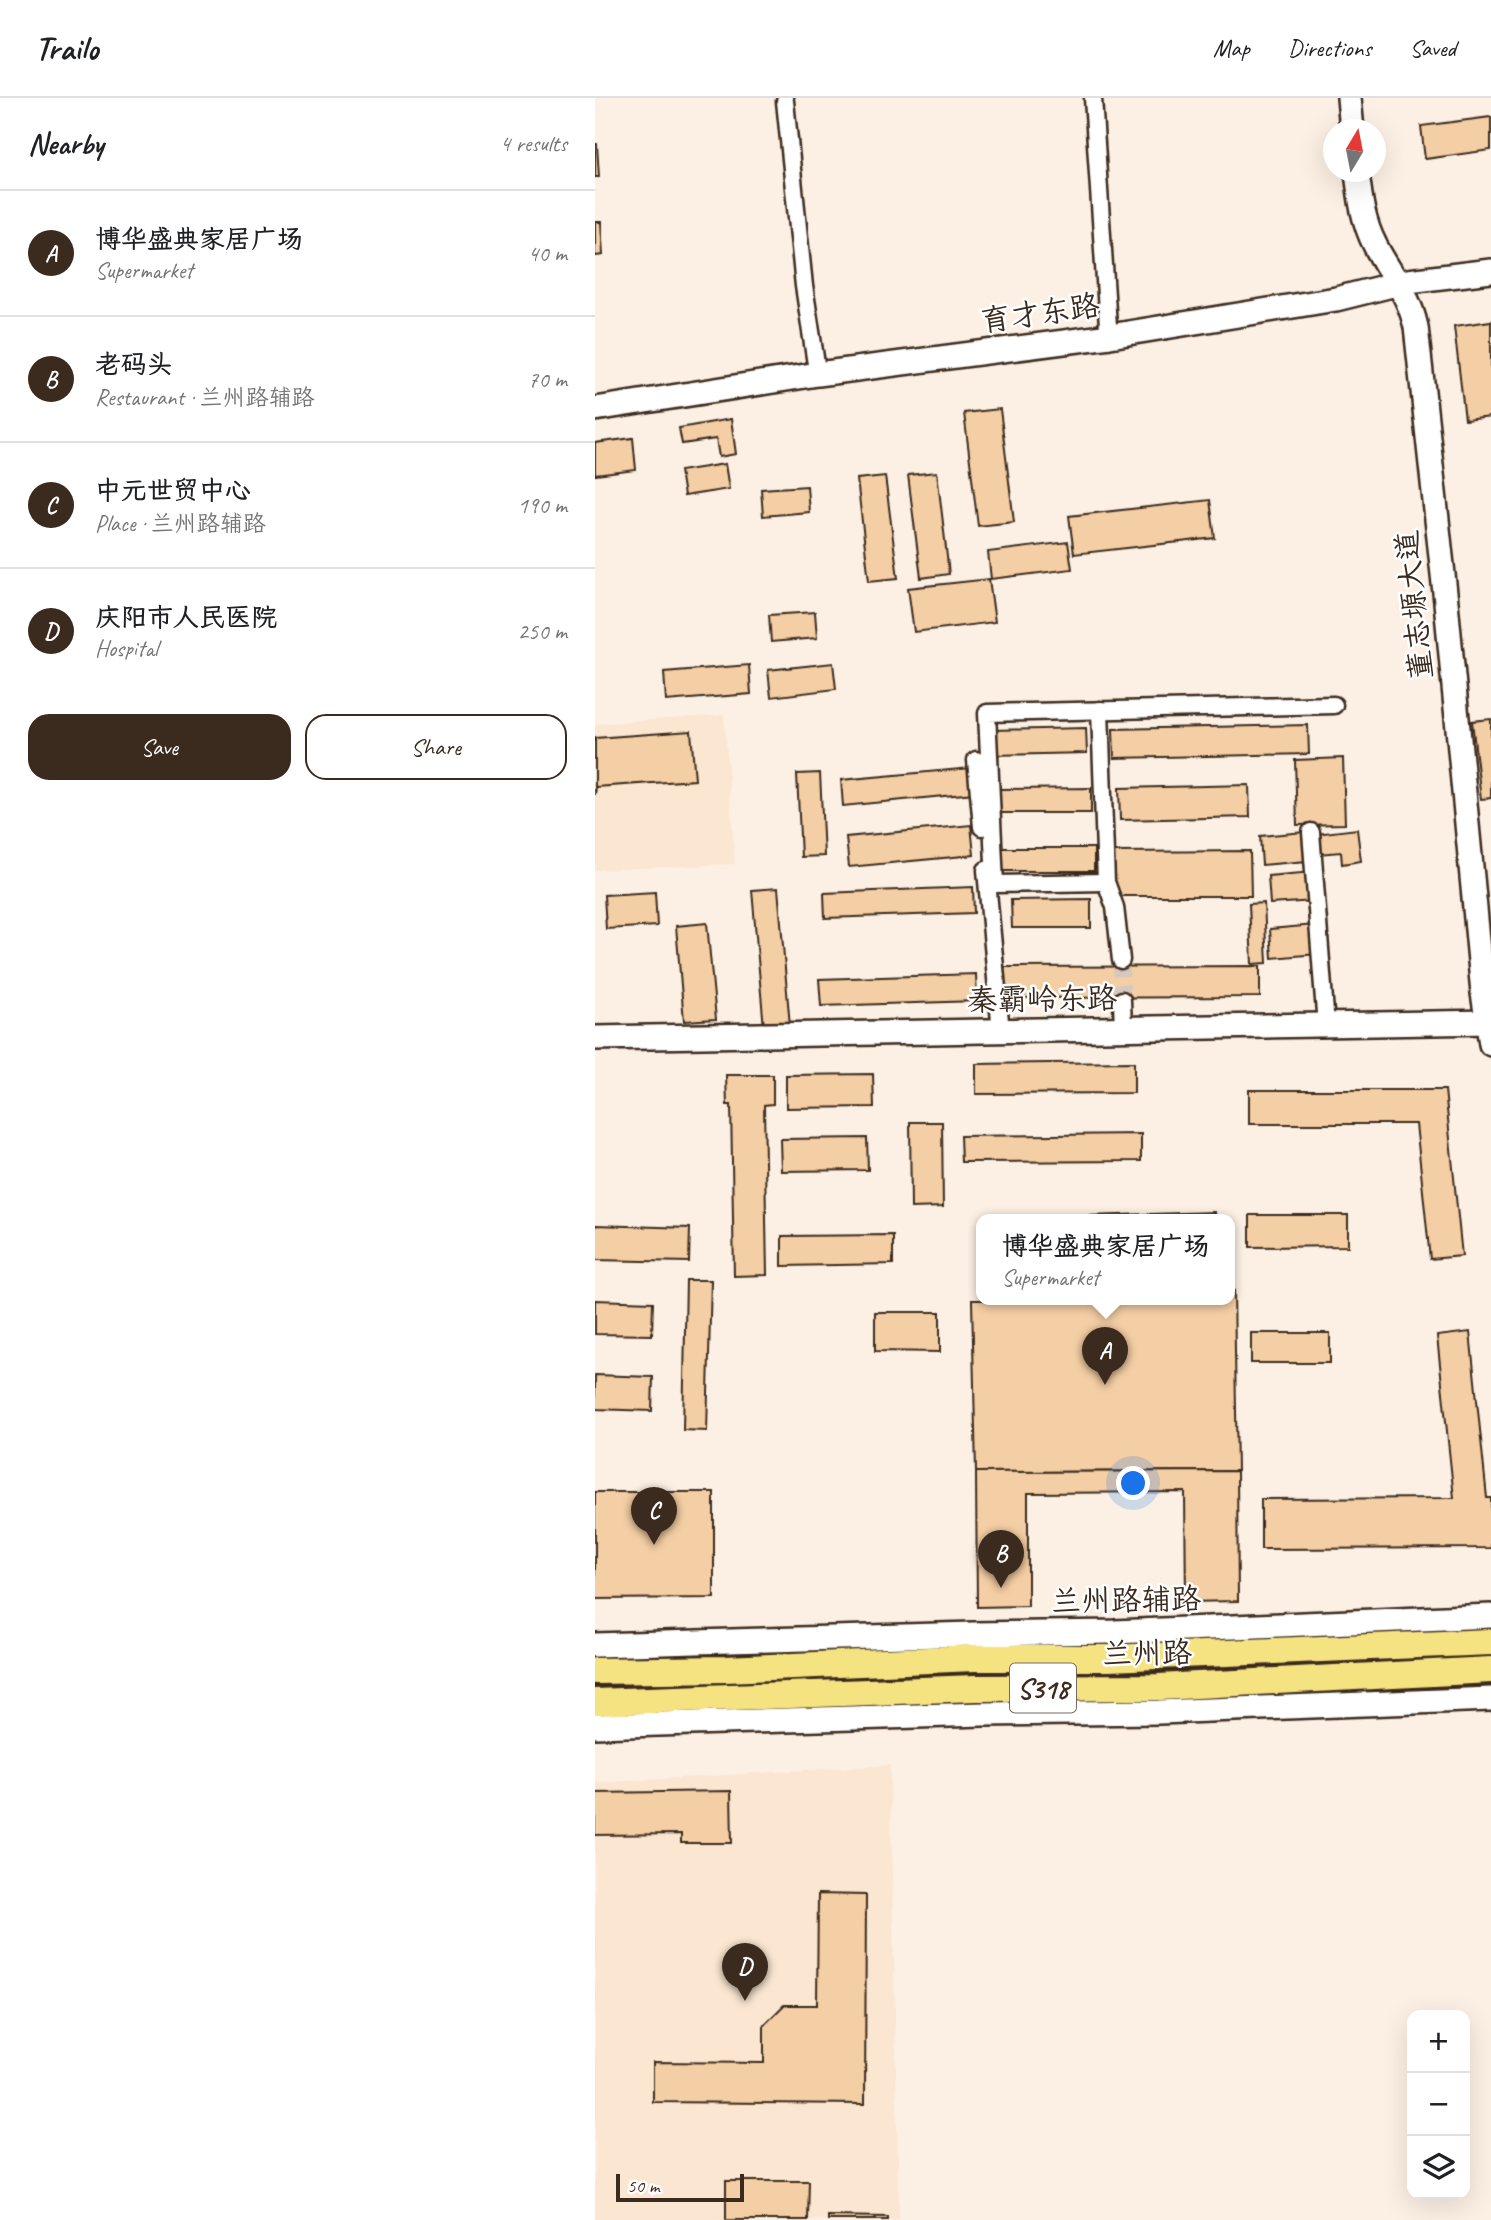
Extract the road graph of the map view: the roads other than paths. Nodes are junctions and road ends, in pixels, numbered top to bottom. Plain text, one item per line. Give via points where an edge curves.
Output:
1 (1093, 98) edge
2 (1349, 98) edge
3 (1358, 98) edge
4 (785, 101) dead end
5 (1351, 119) edge
6 (1361, 119) edge
7 (1358, 182) edge
8 (1367, 182) edge
9 (1491, 261) edge
10 (1491, 271) edge
11 (1400, 278) junction
12 (1108, 326) junction
13 (816, 364) junction
14 (595, 398) edge
15 (595, 409) edge
16 (1334, 705) dead end
17 (1100, 710) junction
18 (976, 760) dead end
19 (1311, 832) dead end
20 (1106, 882) junction
21 (1121, 960) tunnel mouth
22 (1491, 981) edge
23 (1326, 1023) junction
24 (1489, 1024) edge
25 (1000, 1028) junction
26 (595, 1031) edge
27 (595, 1038) edge
28 (1491, 1616) edge
29 (1491, 1642) edge
30 (595, 1645) edge
31 (1491, 1670) edge
32 (595, 1671) edge
33 (1491, 1699) edge
34 (595, 1702) edge
35 (595, 1726) edge

1 - 12 street
2 - 5 street
3 - 6 street
4 - 13 street
7 - 11 street, 董志塬大道 via 1369,234
8 - 11 street, 董志塬大道 via 1371,213
9 - 11 street, 育才东路
10 - 11 street, 育才东路
11 - 12 street, 育才东路
11 - 15 street, 育才东路 via 1336,299 1110,336
11 - 22 street, 董志塬大道 via 1414,290 1427,342
11 - 24 street, 董志塬大道 via 1418,342
12 - 13 street, 育才东路
13 - 14 street, 育才东路
16 - 17 street
17 - 20 street
17 - 20 street via 987,713 995,884
18 - 25 street
19 - 23 street
20 - 21 street via 1115,907
23 - 24 street, 秦霸岭东路
23 - 25 street, 秦霸岭东路 via 1123,1017
25 - 26 street, 秦霸岭东路
25 - 27 street, 秦霸岭东路
28 - 30 street, 兰州路辅路 via 1183,1630
29 - 32 main road, 兰州路 / S318 via 1109,1658
31 - 34 main road, 兰州路 / S318 via 1159,1687 976,1688
33 - 35 street

